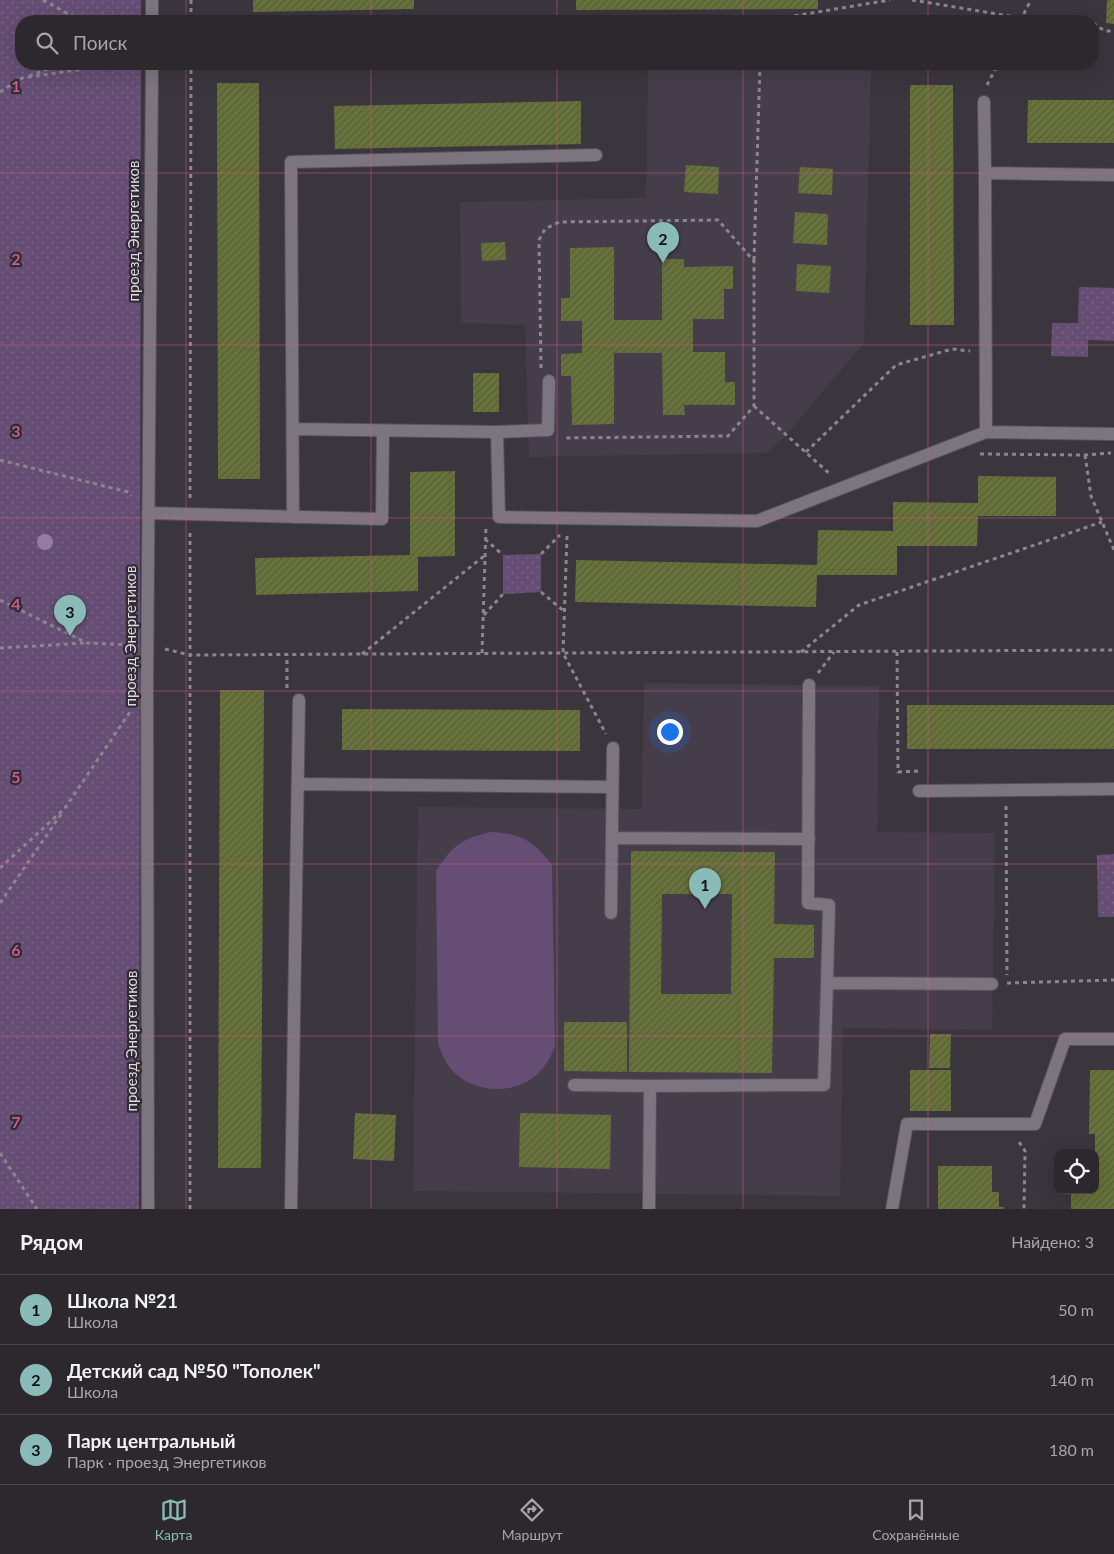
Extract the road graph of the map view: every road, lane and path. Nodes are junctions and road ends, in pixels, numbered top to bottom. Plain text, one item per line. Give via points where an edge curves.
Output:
1 (43, 0) edge
2 (152, 0) edge
3 (191, 0) edge
4 (890, 0) edge
5 (912, 0) edge
6 (1031, 0) edge
7 (71, 15) edge
8 (152, 15) edge
9 (191, 15) edge
10 (799, 15) edge
11 (994, 15) edge
12 (1024, 15) edge
13 (1099, 27) edge
14 (1114, 31) edge
15 (45, 70) edge
16 (77, 70) edge
17 (152, 70) edge
18 (191, 70) edge
19 (760, 70) edge
20 (22, 78) junction
21 (0, 92) edge
22 (984, 102) dead end
23 (596, 155) dead end
24 (984, 173) junction
25 (1114, 175) edge
26 (754, 261) junction
27 (976, 352) dead end
28 (549, 381) joint
29 (754, 406) junction
30 (293, 429) junction
31 (548, 430) junction
32 (383, 431) junction
33 (497, 432) junction
34 (986, 432) junction
35 (1114, 434) edge
36 (806, 452) junction
37 (1085, 455) dead end
38 (0, 460) edge
39 (845, 487) junction
40 (148, 513) junction
41 (190, 515) junction
42 (293, 517) junction
43 (1102, 522) junction
44 (567, 523) junction
45 (494, 528) dead end
46 (485, 538) junction
47 (1113, 545) edge
48 (1114, 550) edge
49 (503, 554) dead end
50 (541, 554) dead end
51 (485, 556) junction
52 (541, 592) dead end
53 (503, 594) dead end
54 (0, 600) edge
55 (565, 612) junction
56 (483, 616) junction
57 (87, 643) junction
58 (147, 645) junction
59 (0, 648) edge
60 (1114, 650) edge
61 (801, 652) junction
62 (834, 652) junction
63 (897, 652) junction
64 (482, 653) junction
65 (563, 653) junction
66 (361, 654) junction
67 (190, 655) junction
68 (809, 685) joint
69 (299, 700) dead end
70 (131, 711) dead end
71 (614, 748) joint
72 (298, 784) junction
73 (612, 787) junction
74 (1006, 790) junction
75 (1114, 790) edge
76 (920, 791) joint
77 (65, 808) junction
78 (612, 838) junction
79 (809, 839) junction
80 (0, 868) edge
81 (0, 903) edge
82 (612, 913) dead end
83 (1114, 980) edge
84 (827, 983) junction
85 (1006, 983) junction
86 (992, 984) joint
87 (1114, 1039) edge
88 (574, 1085) dead end
89 (650, 1086) junction
90 (1014, 1124) junction
91 (0, 1153) edge
92 (37, 1209) edge
93 (148, 1209) edge
94 (190, 1209) edge
95 (292, 1209) edge
96 (650, 1209) edge
97 (892, 1209) edge
98 (1024, 1209) edge

1 - 7 path
2 - 8 street
3 - 9 path
4 - 10 path
5 - 11 path
6 - 12 path
13 - 14 path
15 - 20 path
16 - 20 path
17 - 40 street, проезд Энергетиков
18 - 41 path
19 - 26 path
20 - 21 path
22 - 24 street
23 - 30 street via 292,162
24 - 25 street
24 - 34 street
26 - 28 path via 718,220 559,222 545,229 539,240 541,370
26 - 29 path
27 - 36 path via 952,349 896,364
28 - 31 street
29 - 31 path via 728,436 551,438
29 - 36 path
30 - 32 street
30 - 42 street
31 - 33 street
32 - 33 street
32 - 42 street via 382,519
33 - 44 street via 499,517
34 - 35 street
34 - 39 street
36 - 39 path
37 - 43 path via 1091,496
38 - 40 path via 128,492
39 - 44 street via 757,520
40 - 41 street
40 - 58 street, проезд Энергетиков
41 - 42 street
41 - 67 path
43 - 47 path
43 - 61 path via 859,605
44 - 50 path
44 - 55 path
45 - 46 path via 485,528
46 - 49 path
46 - 51 path
47 - 48 path
51 - 56 path
51 - 66 path
52 - 55 path
53 - 56 path
54 - 57 path
55 - 65 path
56 - 64 path
57 - 58 path
57 - 59 path
58 - 67 path
58 - 93 street, проезд Энергетиков
60 - 63 path
61 - 62 path
61 - 65 path
62 - 63 path
62 - 68 path
63 - 76 path via 898,772 920,772
64 - 65 path
64 - 66 path
65 - 71 path
66 - 67 path
67 - 94 path
68 - 79 street
69 - 72 street
70 - 77 path
71 - 73 street
72 - 73 street
72 - 95 street
73 - 78 street
74 - 75 street
74 - 76 street
74 - 85 path
77 - 80 path
77 - 81 path
78 - 79 street
78 - 82 street
79 - 84 street via 808,903 829,905
83 - 85 path
84 - 86 street
84 - 89 street via 824,1085
85 - 86 path
87 - 90 street via 1065,1039 1035,1124
88 - 89 street
89 - 96 street
90 - 97 street via 906,1124
90 - 98 path via 1016,1137 1025,1151
91 - 92 path

